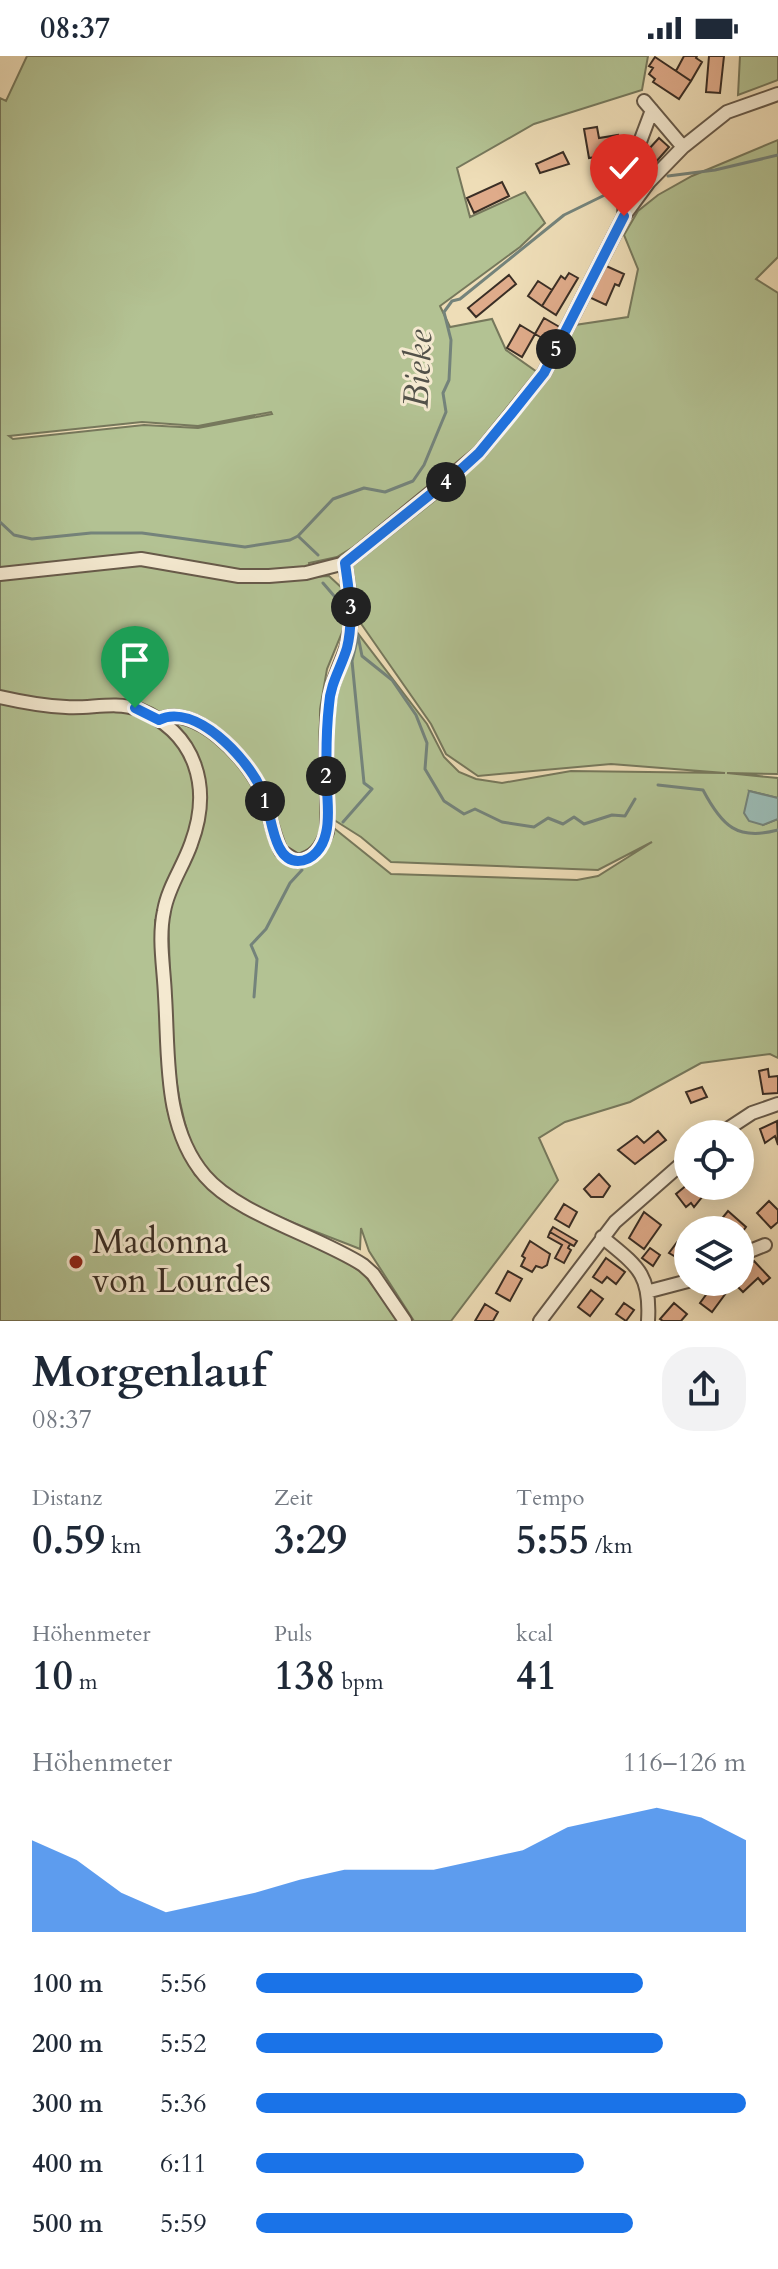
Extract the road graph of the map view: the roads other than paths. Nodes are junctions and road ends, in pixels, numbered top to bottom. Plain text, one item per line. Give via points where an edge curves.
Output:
1 (778, 94) edge
2 (683, 147) junction
3 (624, 216) junction
4 (345, 563) junction
5 (0, 574) edge
6 (0, 697) edge
7 (159, 720) junction
8 (778, 1104) edge
9 (741, 1120) edge
10 (674, 1171) edge
11 (602, 1237) junction
12 (765, 1245) dead end
13 (754, 1249) edge
14 (674, 1285) edge
15 (650, 1291) junction
16 (405, 1321) edge
17 (540, 1321) edge
18 (648, 1321) edge

1 - 2 street via 727,112
2 - 3 street
2 - 3 street via 648,105 626,179
3 - 4 street via 544,373 504,423 457,473
4 - 5 street via 269,576 141,559
4 - 7 street via 352,617 329,700 327,832 312,856 297,861 281,851 261,789 223,741 184,716
6 - 7 street via 68,708 135,708
7 - 16 street via 187,745 199,779 198,823 170,889 161,927 171,1095 188,1151 207,1179 233,1199 363,1265
8 - 9 street
10 - 11 street
11 - 15 street via 636,1264
11 - 17 street
12 - 13 street
14 - 15 street
15 - 18 street

